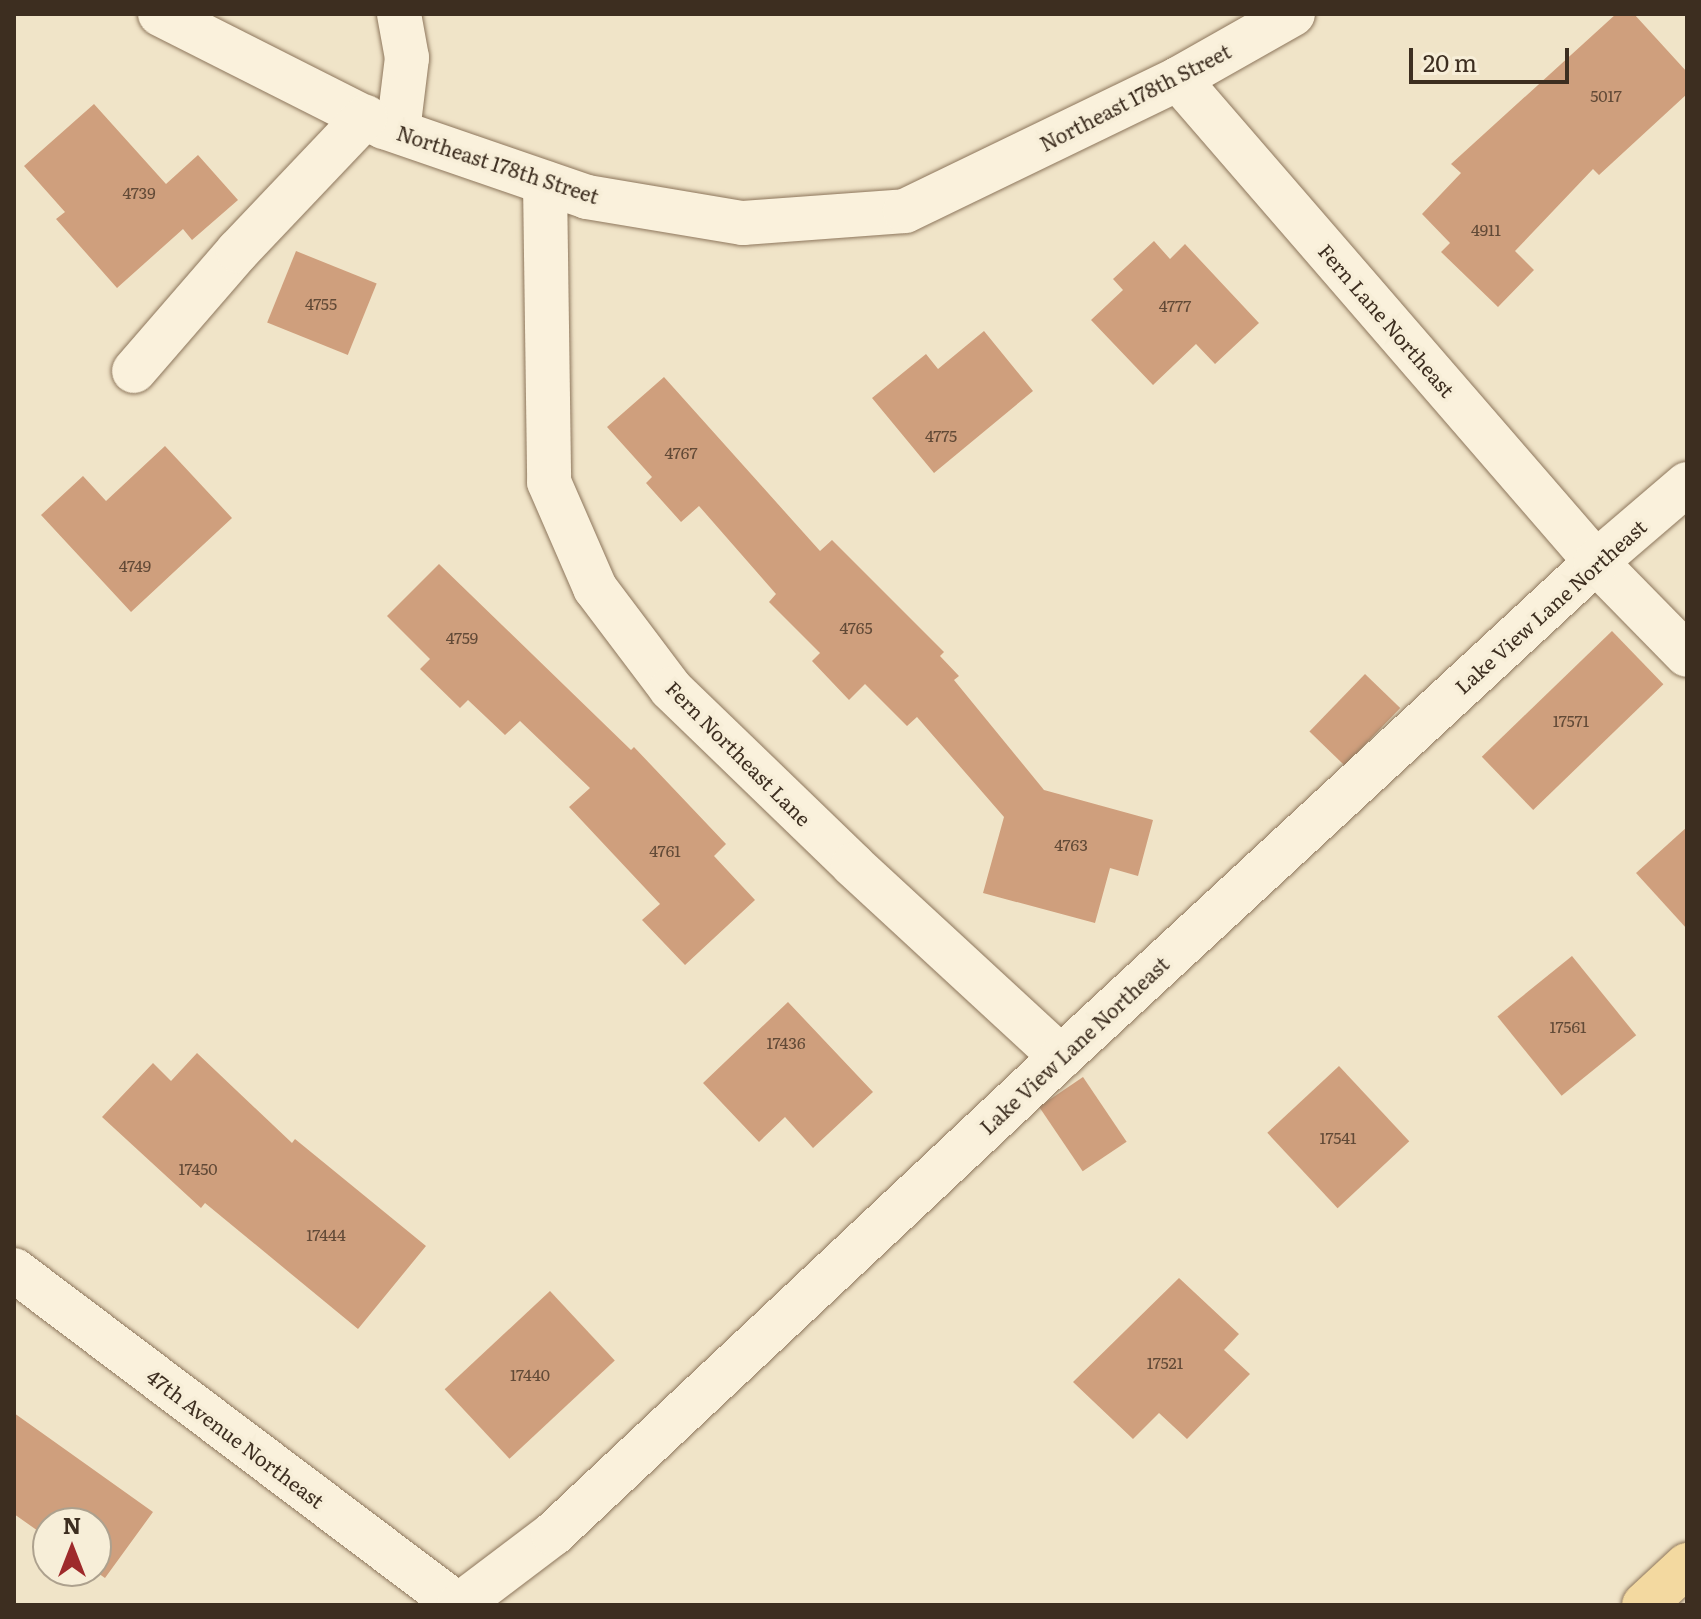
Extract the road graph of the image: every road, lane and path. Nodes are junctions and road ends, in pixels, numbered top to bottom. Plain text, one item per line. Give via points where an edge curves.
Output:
1 (160, 14) edge
2 (399, 14) edge
3 (1293, 14) edge
4 (1178, 79) junction
5 (382, 124) junction
6 (545, 183) junction
7 (134, 371) dead end
8 (1687, 484) edge
9 (1596, 562) junction
10 (1687, 655) edge
11 (1061, 1057) junction
12 (14, 1270) edge
13 (1687, 1565) edge
14 (459, 1605) edge
15 (1644, 1605) edge

1 - 5 street, Northeast 178th Street
2 - 5 street via 407,58
3 - 4 street, Northeast 178th Street
4 - 6 street, Northeast 178th Street via 905,211 743,223 587,197
4 - 9 street, Fern Lane Northeast
5 - 6 street, Northeast 178th Street
5 - 7 street via 238,251
6 - 11 street, Fern Northeast Lane via 549,482 595,588 671,689
8 - 9 street, Lake View Lane Northeast
9 - 10 street, Fern Lane Northeast
9 - 11 street, Lake View Lane Northeast
11 - 14 street, Lake View Lane Northeast via 553,1534
12 - 14 street, 47th Avenue Northeast
13 - 15 main road

